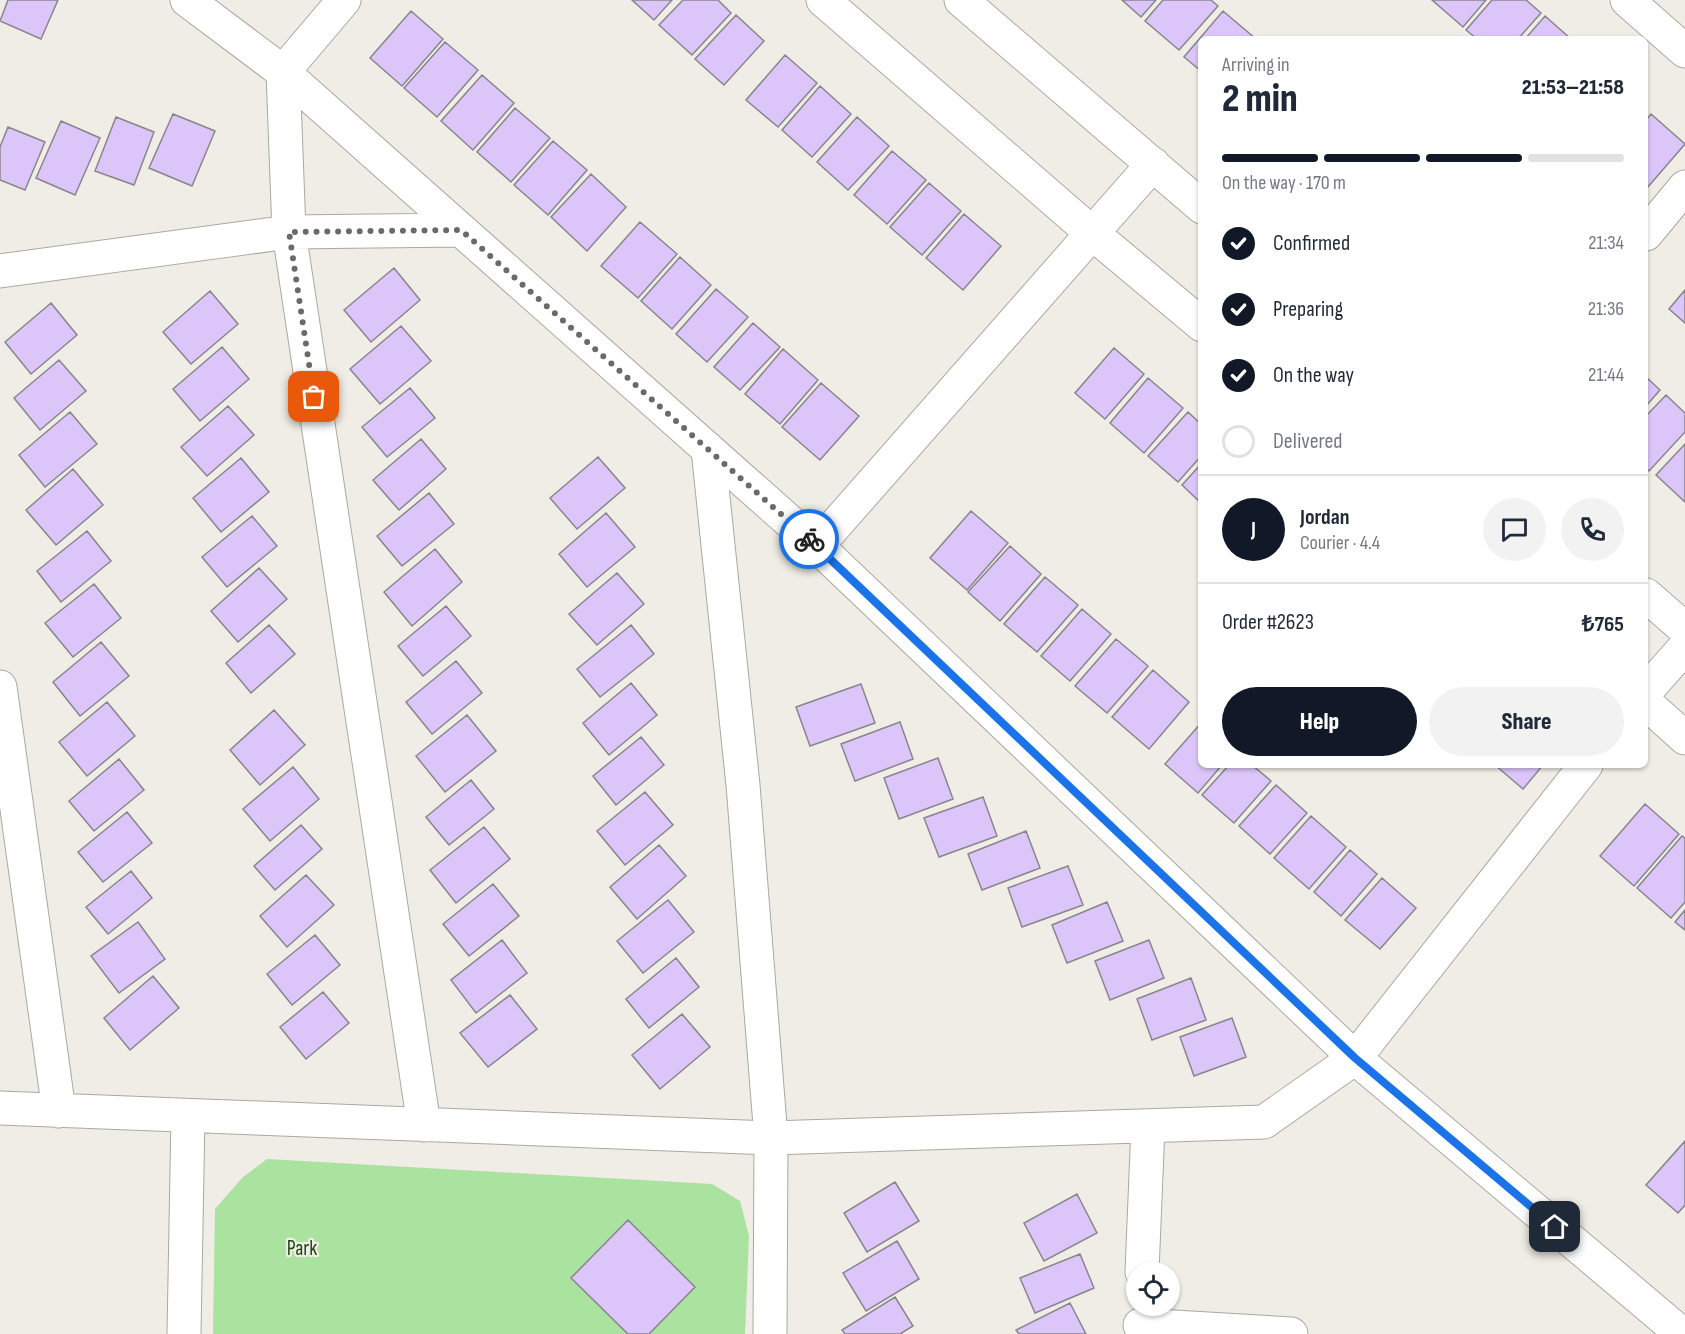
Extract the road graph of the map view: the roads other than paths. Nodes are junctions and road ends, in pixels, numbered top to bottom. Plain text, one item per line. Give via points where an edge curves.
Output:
1 (188, 0) edge
2 (344, 0) edge
3 (823, 0) edge
4 (961, 0) edge
5 (1627, 0) edge
6 (1685, 51) edge
7 (283, 72) junction
8 (1153, 164) junction
9 (1685, 187) edge
10 (1198, 203) edge
11 (461, 230) junction
12 (289, 232) junction
13 (1648, 232) edge
14 (1092, 233) junction
15 (0, 271) edge
16 (1198, 322) edge
17 (708, 449) junction
18 (817, 546) junction
19 (1648, 597) edge
20 (1685, 629) edge
21 (1685, 647) edge
22 (0, 687) edge
23 (1648, 689) edge
24 (1648, 705) edge
25 (1685, 738) edge
26 (1584, 768) edge
27 (1355, 1058) junction
28 (0, 1108) edge
29 (58, 1111) junction
30 (188, 1116) junction
31 (424, 1125) junction
32 (1148, 1126) junction
33 (771, 1138) junction
34 (1142, 1262) edge
35 (1140, 1321) edge
36 (184, 1334) edge
37 (770, 1334) edge
38 (1291, 1334) edge
39 (1682, 1334) edge

1 - 7 street
2 - 7 street
3 - 14 street
4 - 8 street
5 - 6 street
7 - 11 street
7 - 12 street
8 - 10 street
8 - 14 street
9 - 13 street
11 - 12 street
11 - 17 street
12 - 15 street
12 - 31 street
14 - 16 street
14 - 18 street
17 - 18 street
17 - 33 street via 743,785
18 - 27 street
19 - 20 street
21 - 23 street
22 - 29 street
24 - 25 street
26 - 27 street
27 - 32 street via 1264,1122
27 - 39 street
28 - 29 street
29 - 30 street
30 - 31 street
30 - 36 street
31 - 33 street
32 - 33 street
32 - 34 street
33 - 37 street
35 - 38 street

